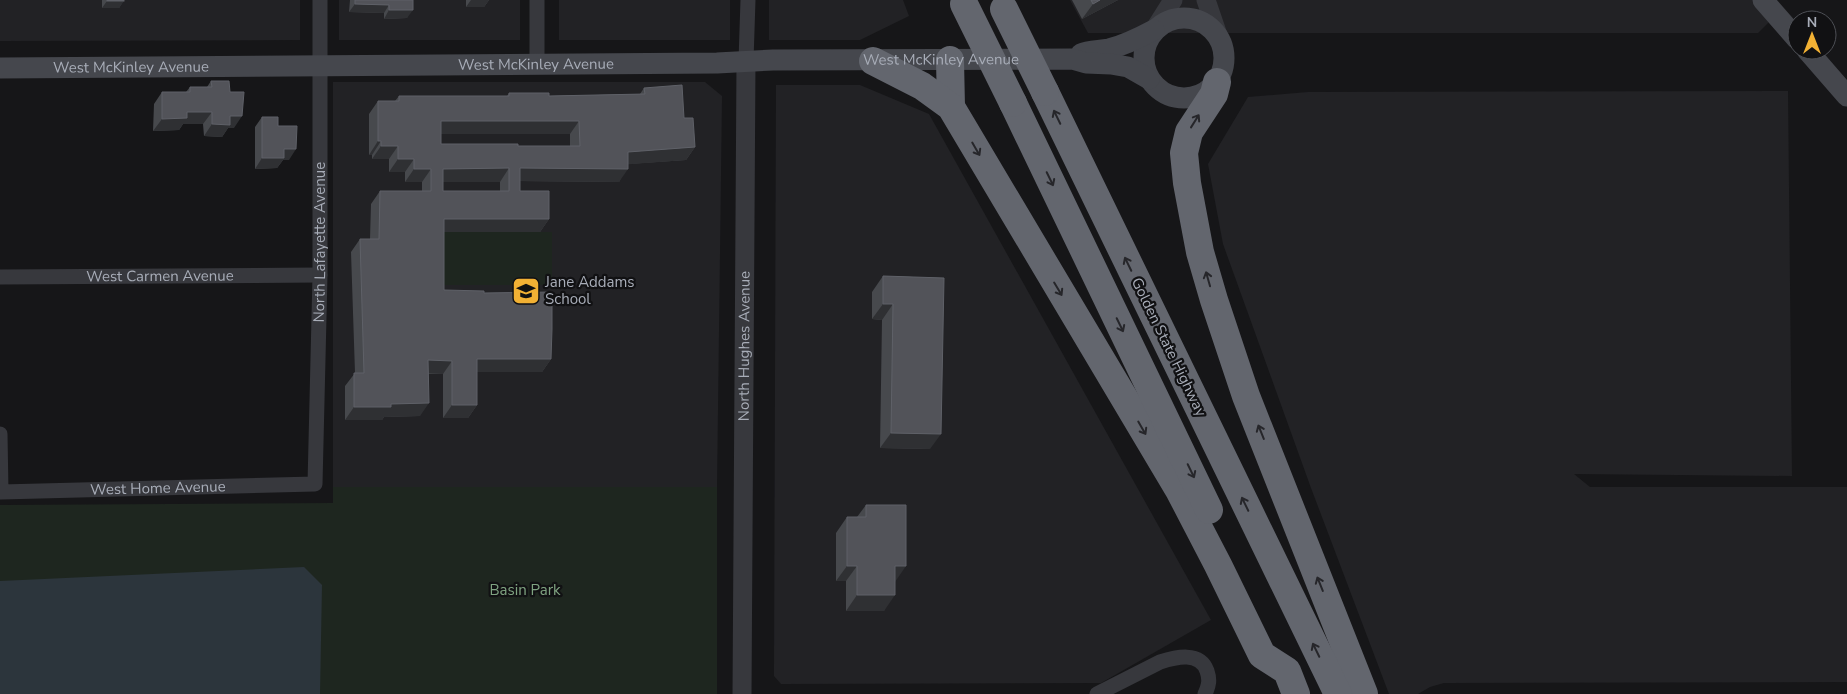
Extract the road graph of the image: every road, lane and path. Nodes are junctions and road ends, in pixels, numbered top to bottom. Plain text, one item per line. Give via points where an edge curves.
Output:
1 (320, 0) edge
2 (537, 0) edge
3 (748, 0) edge
4 (1173, 0) edge
5 (1206, 0) edge
6 (1763, 0) edge
7 (963, 2) edge
8 (1002, 5) edge
9 (1787, 28) edge
10 (1154, 30) junction
11 (1218, 35) junction
12 (1072, 59) junction
13 (950, 60) junction
14 (1816, 60) edge
15 (746, 61) junction
16 (873, 61) junction
17 (537, 64) junction
18 (320, 67) junction
19 (0, 68) edge
20 (1149, 79) junction
21 (1217, 82) junction
22 (1847, 96) edge
23 (951, 107) junction
24 (320, 275) junction
25 (0, 277) edge
26 (0, 434) edge
27 (315, 484) joint
28 (1, 492) edge
29 (1294, 686) edge
30 (742, 694) edge
31 (1097, 694) edge
32 (1205, 694) edge
33 (1338, 694) edge
34 (1364, 694) edge

1 - 18 street, North Lafayette Avenue
2 - 17 street
3 - 15 street, North Hughes Avenue
4 - 10 street
5 - 11 street
6 - 9 main road
7 -> 29 highway, bridge
33 -> 8 highway, Golden State Highway, bridge
10 - 11 main road, West McKinley Avenue via 1164,22 1187,17 1204,23
10 - 12 main road, West McKinley Avenue via 1131,42 1085,52
10 - 20 main road via 1146,41 1143,54
11 - 21 main road via 1224,59
12 - 13 main road, West McKinley Avenue
12 - 20 main road, West McKinley Avenue via 1128,67
13 - 16 main road, West McKinley Avenue
13 - 23 highway
14 - 22 main road
15 - 16 main road, West McKinley Avenue
15 - 17 main road, West McKinley Avenue
15 - 30 street, North Hughes Avenue
16 - 23 highway via 922,86
17 - 18 main road, West McKinley Avenue
18 - 19 main road, West McKinley Avenue
18 - 24 street, North Lafayette Avenue
20 - 21 main road, West McKinley Avenue via 1169,96 1182,98 1207,91
34 -> 21 highway via 1246,396 1200,252 1184,153 1189,132 1214,94
23 -> 29 highway via 1179,490 1262,655
24 - 25 street, West Carmen Avenue
24 - 27 street, North Lafayette Avenue
26 - 28 street
27 - 28 street, West Home Avenue
31 - 32 street via 1160,662 1187,656 1204,665 1209,680

